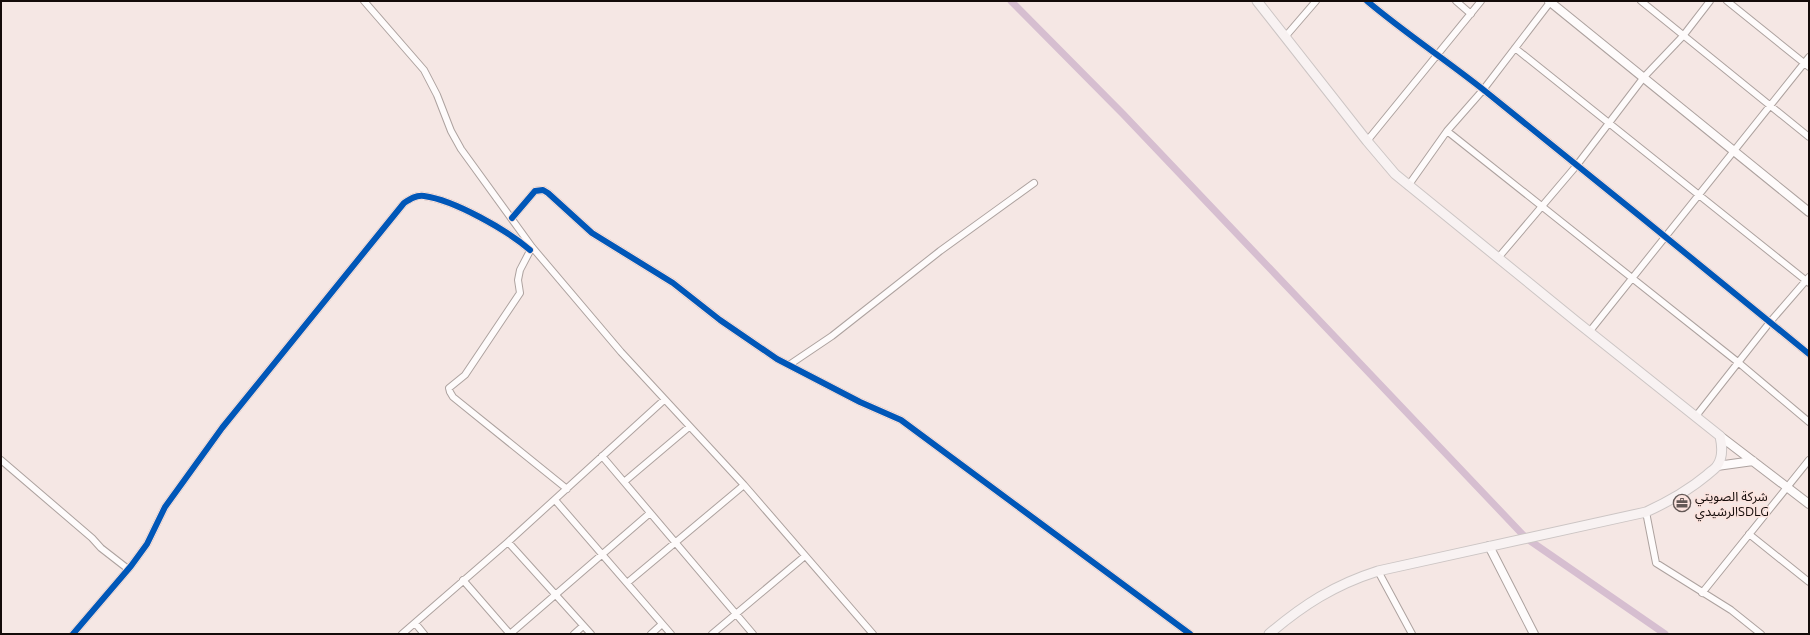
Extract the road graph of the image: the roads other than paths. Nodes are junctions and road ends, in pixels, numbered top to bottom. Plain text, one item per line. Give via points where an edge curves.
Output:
1 (364, 1) edge
2 (1257, 1) edge
3 (1316, 1) edge
4 (1367, 1) edge
5 (1456, 1) edge
6 (1481, 1) edge
7 (1550, 1) edge
8 (1641, 1) edge
9 (1710, 1) edge
10 (1727, 1) edge
11 (1471, 14) junction
12 (1683, 36) junction
13 (1285, 37) junction
14 (1515, 48) junction
15 (1437, 56) junction
16 (1809, 57) edge
17 (1807, 65) edge
18 (1644, 77) junction
19 (1483, 90) junction
20 (1771, 106) junction
21 (1610, 123) junction
22 (1447, 131) junction
23 (1809, 138) edge
24 (1367, 141) junction
25 (1734, 151) junction
26 (1577, 165) junction
27 (1034, 183) dead end
28 (1408, 186) junction
29 (1698, 195) junction
30 (1542, 206) junction
31 (1809, 212) edge
32 (512, 218) junction
33 (1665, 237) junction
34 (531, 248) junction
35 (1498, 258) junction
36 (1633, 279) junction
37 (1808, 281) edge
38 (1770, 322) junction
39 (1590, 331) junction
40 (1809, 354) edge
41 (1739, 363) junction
42 (789, 365) junction
43 (664, 400) junction
44 (1696, 416) junction
45 (1809, 422) edge
46 (689, 427) junction
47 (1720, 436) junction
48 (602, 456) junction
49 (1, 460) edge
50 (1809, 460) edge
51 (1753, 461) junction
52 (1717, 466) junction
53 (624, 482) junction
54 (744, 485) junction
55 (1787, 486) junction
56 (567, 489) junction
57 (555, 500) junction
58 (1809, 504) edge
59 (1646, 512) junction
60 (650, 513) junction
61 (1749, 534) junction
62 (508, 542) junction
63 (676, 542) junction
64 (1489, 546) junction
65 (603, 554) junction
66 (805, 556) junction
67 (128, 569) junction
68 (1378, 571) junction
69 (463, 580) junction
70 (1809, 582) edge
71 (627, 583) junction
72 (1702, 593) junction
73 (556, 595) junction
74 (736, 614) junction
75 (415, 623) junction
76 (662, 624) junction
77 (583, 626) junction
78 (1272, 633) edge
79 (73, 634) edge
80 (402, 634) edge
81 (424, 634) edge
82 (510, 634) edge
83 (574, 634) edge
84 (590, 634) edge
85 (651, 634) edge
86 (671, 634) edge
87 (712, 634) edge
88 (753, 634) edge
89 (873, 634) edge
90 (1190, 634) edge
91 (1412, 634) edge
92 (1534, 634) edge
93 (1761, 634) edge

1 - 32 street via 424,70 461,149
2 - 13 main road
3 - 13 street
4 - 15 street
5 - 11 street
6 - 11 street
7 - 14 street
7 - 18 street
8 - 12 street
9 - 12 street
10 - 17 street
11 - 15 street
12 - 18 street
12 - 20 street
13 - 24 main road
14 - 19 street
14 - 21 street
15 - 19 street
15 - 24 street
16 - 17 street
17 - 20 street
18 - 21 street
18 - 25 street
19 - 22 street
19 - 26 street
20 - 23 street
20 - 25 street
21 - 26 street
21 - 29 street
22 - 28 street
22 - 30 street
24 - 28 main road
25 - 29 street
25 - 31 street
26 - 30 street
26 - 33 street
27 - 42 street via 940,251 832,336
28 - 35 main road
29 - 33 street
29 - 37 street
30 - 35 street
30 - 36 street
32 - 34 street
32 - 42 street via 535,191 543,190 592,232 673,283 735,332
33 - 36 street
33 - 38 street
34 - 43 street
34 - 56 street via 520,270 520,293 465,375 450,385 450,392
34 - 67 street via 514,236 452,204 424,196 416,196 404,203 222,428 165,506 147,544
35 - 39 main road
36 - 39 street
36 - 41 street
37 - 38 street
38 - 40 street
38 - 41 street
39 - 44 main road
41 - 44 street
41 - 45 street
42 - 90 street via 901,420
43 - 46 street
43 - 48 street
44 - 47 main road
46 - 53 street
46 - 54 street
47 - 51 street
47 - 52 main road via 1721,455
48 - 53 street
48 - 56 street
49 - 67 street
50 - 55 street
51 - 52 street
51 - 55 street
52 - 59 main road via 1684,492
53 - 60 street
54 - 63 street
54 - 66 street
55 - 58 street
55 - 61 street
56 - 57 street
57 - 62 street
57 - 65 street
59 - 64 main road
59 - 72 street via 1656,563
60 - 63 street
60 - 65 street
61 - 70 street
61 - 72 street
62 - 69 street
62 - 73 street
63 - 71 street
63 - 74 street
64 - 68 main road
64 - 92 street
65 - 71 street
65 - 73 street
66 - 74 street
66 - 89 street
67 - 79 street
68 - 78 main road via 1354,578 1322,594
68 - 91 street
69 - 75 street
69 - 82 street
71 - 76 street
72 - 93 street via 1731,610
73 - 77 street
73 - 82 street
74 - 87 street
74 - 88 street
75 - 80 street
75 - 81 street
76 - 85 street
76 - 86 street
77 - 83 street
77 - 84 street

